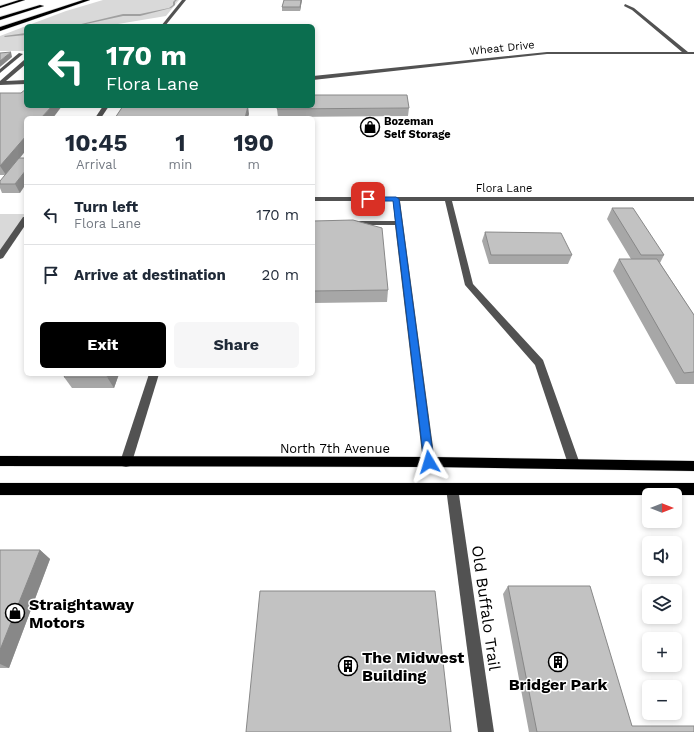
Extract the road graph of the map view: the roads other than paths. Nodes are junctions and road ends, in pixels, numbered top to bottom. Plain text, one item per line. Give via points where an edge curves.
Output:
1 (24, 0) edge
2 (88, 0) edge
3 (184, 0) edge
4 (49, 4) dead end
5 (625, 5) dead end
6 (0, 7) edge
7 (0, 20) edge
8 (165, 24) edge
9 (0, 29) edge
10 (686, 53) junction
11 (694, 53) edge
12 (21, 54) dead end
13 (694, 59) edge
14 (24, 62) edge
15 (0, 64) edge
16 (9, 64) junction
17 (0, 71) edge
18 (315, 78) edge
19 (24, 82) edge
20 (0, 83) edge
21 (315, 199) edge
22 (396, 199) junction
23 (448, 199) junction
24 (694, 199) edge
25 (24, 222) edge
26 (344, 223) edge
27 (399, 223) junction
28 (0, 256) edge
29 (153, 376) edge
30 (0, 461) edge
31 (126, 462) junction
32 (429, 462) junction
33 (574, 464) junction
34 (694, 466) edge
35 (452, 488) junction
36 (0, 489) edge
37 (694, 489) edge
38 (486, 732) edge

1 - 6 main road
2 - 9 highway
3 - 8 street
4 - 7 highway
5 - 10 street via 634,9
10 - 11 street, Wheat Drive
10 - 13 street
10 - 18 street, Wheat Drive via 547,53
12 - 16 street
14 - 16 street
14 - 20 street
15 - 16 street
16 - 17 street
19 - 20 street
21 - 22 street, Flora Lane
22 - 23 street, Flora Lane
22 - 27 street
23 - 24 street, Flora Lane
23 - 33 street via 468,284 539,363
25 - 28 street
26 - 27 street
27 - 32 street
29 - 31 street
30 - 31 main road, North 7th Avenue
31 - 32 main road, North 7th Avenue
32 - 33 main road, North 7th Avenue
33 - 34 main road, North 7th Avenue
35 - 36 main road
35 - 37 main road
35 - 38 street, Old Buffalo Trail

